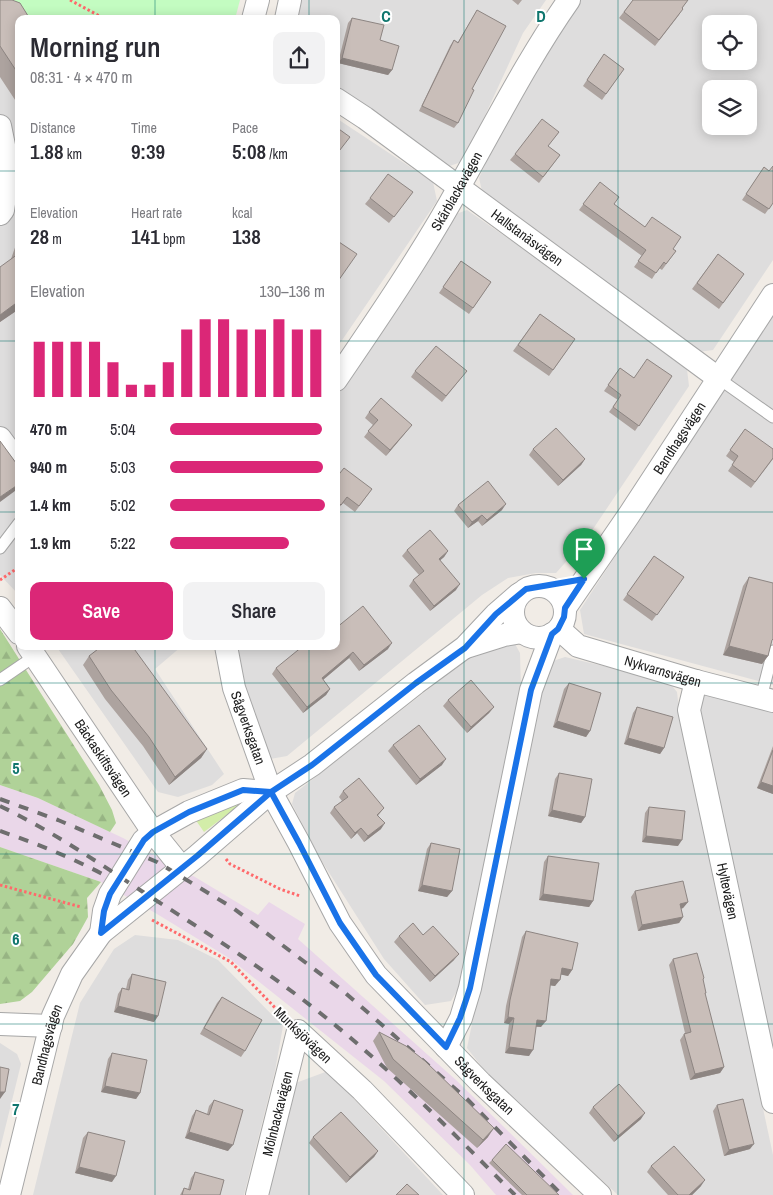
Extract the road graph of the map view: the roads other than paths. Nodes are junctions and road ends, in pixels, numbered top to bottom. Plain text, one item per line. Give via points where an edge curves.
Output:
1 (258, 0) edge
2 (290, 0) edge
3 (569, 0) edge
4 (254, 15) edge
5 (287, 15) edge
6 (340, 102) edge
7 (0, 126) edge
8 (459, 188) junction
9 (0, 214) edge
10 (773, 294) edge
11 (340, 374) edge
12 (718, 378) junction
13 (773, 417) edge
14 (0, 438) edge
15 (15, 459) edge
16 (15, 527) edge
17 (0, 548) edge
18 (584, 579) junction
19 (546, 586) junction
20 (519, 594) junction
21 (0, 608) edge
22 (558, 624) junction
23 (15, 628) edge
24 (525, 634) junction
25 (465, 648) junction
26 (227, 650) edge
27 (32, 651) edge
28 (773, 651) edge
29 (0, 680) edge
30 (696, 681) junction
31 (531, 690) junction
32 (767, 699) edge
33 (271, 792) junction
34 (153, 832) junction
35 (182, 868) junction
36 (111, 915) junction
37 (0, 1024) edge
38 (50, 1026) junction
39 (298, 1032) joint
40 (446, 1047) junction
41 (773, 1102) edge
42 (9, 1195) edge
43 (257, 1195) edge
44 (463, 1195) edge
45 (600, 1195) edge

1 - 4 street
2 - 5 street
3 - 8 street, Skärblackavägen via 498,114
6 - 8 street, Hallstanäsvägen
7 - 9 street via 9,170
8 - 11 street, Skärblackavägen via 391,300
8 - 12 street, Hallstanäsvägen
10 - 12 street, Bandhagsvägen
12 - 13 lane
12 - 18 street, Bandhagsvägen
14 - 15 street
16 - 17 lane
18 - 19 street
18 - 22 street, Bandhagsvägen
19 - 20 street via 526,589
19 - 22 street via 558,594
20 - 24 street via 514,602 513,618
20 - 25 street
21 - 23 street
22 - 24 street via 544,638
22 - 30 street, Nykvarnsvägen via 578,646
22 - 31 street, Bandhagsvägen
24 - 25 street via 504,635
24 - 31 street via 530,657
25 - 33 street via 312,765
26 - 33 street, Sågverksgatan via 234,688
27 - 29 lane
27 - 34 street, Bäckaskiftsvägen
28 - 32 lane
30 - 32 street, Nykvarnsvägen
30 - 41 street, Hyltevägen via 689,710
31 - 40 street via 470,988
33 - 34 street, Bandhagsvägen via 243,790 189,812
33 - 35 street
33 - 40 street, Sågverksgatan via 350,938 376,975
34 - 35 street, Bäckaskiftsvägen
34 - 36 street, Bandhagsvägen via 144,840 110,894
35 - 36 street
36 - 38 street, Bandhagsvägen via 72,974
37 - 38 street
38 - 42 street, Bandhagsvägen
39 - 43 street, Mölnbackavägen
39 - 44 street, Munksjövägen via 362,1090
40 - 45 street, Sågverksgatan

